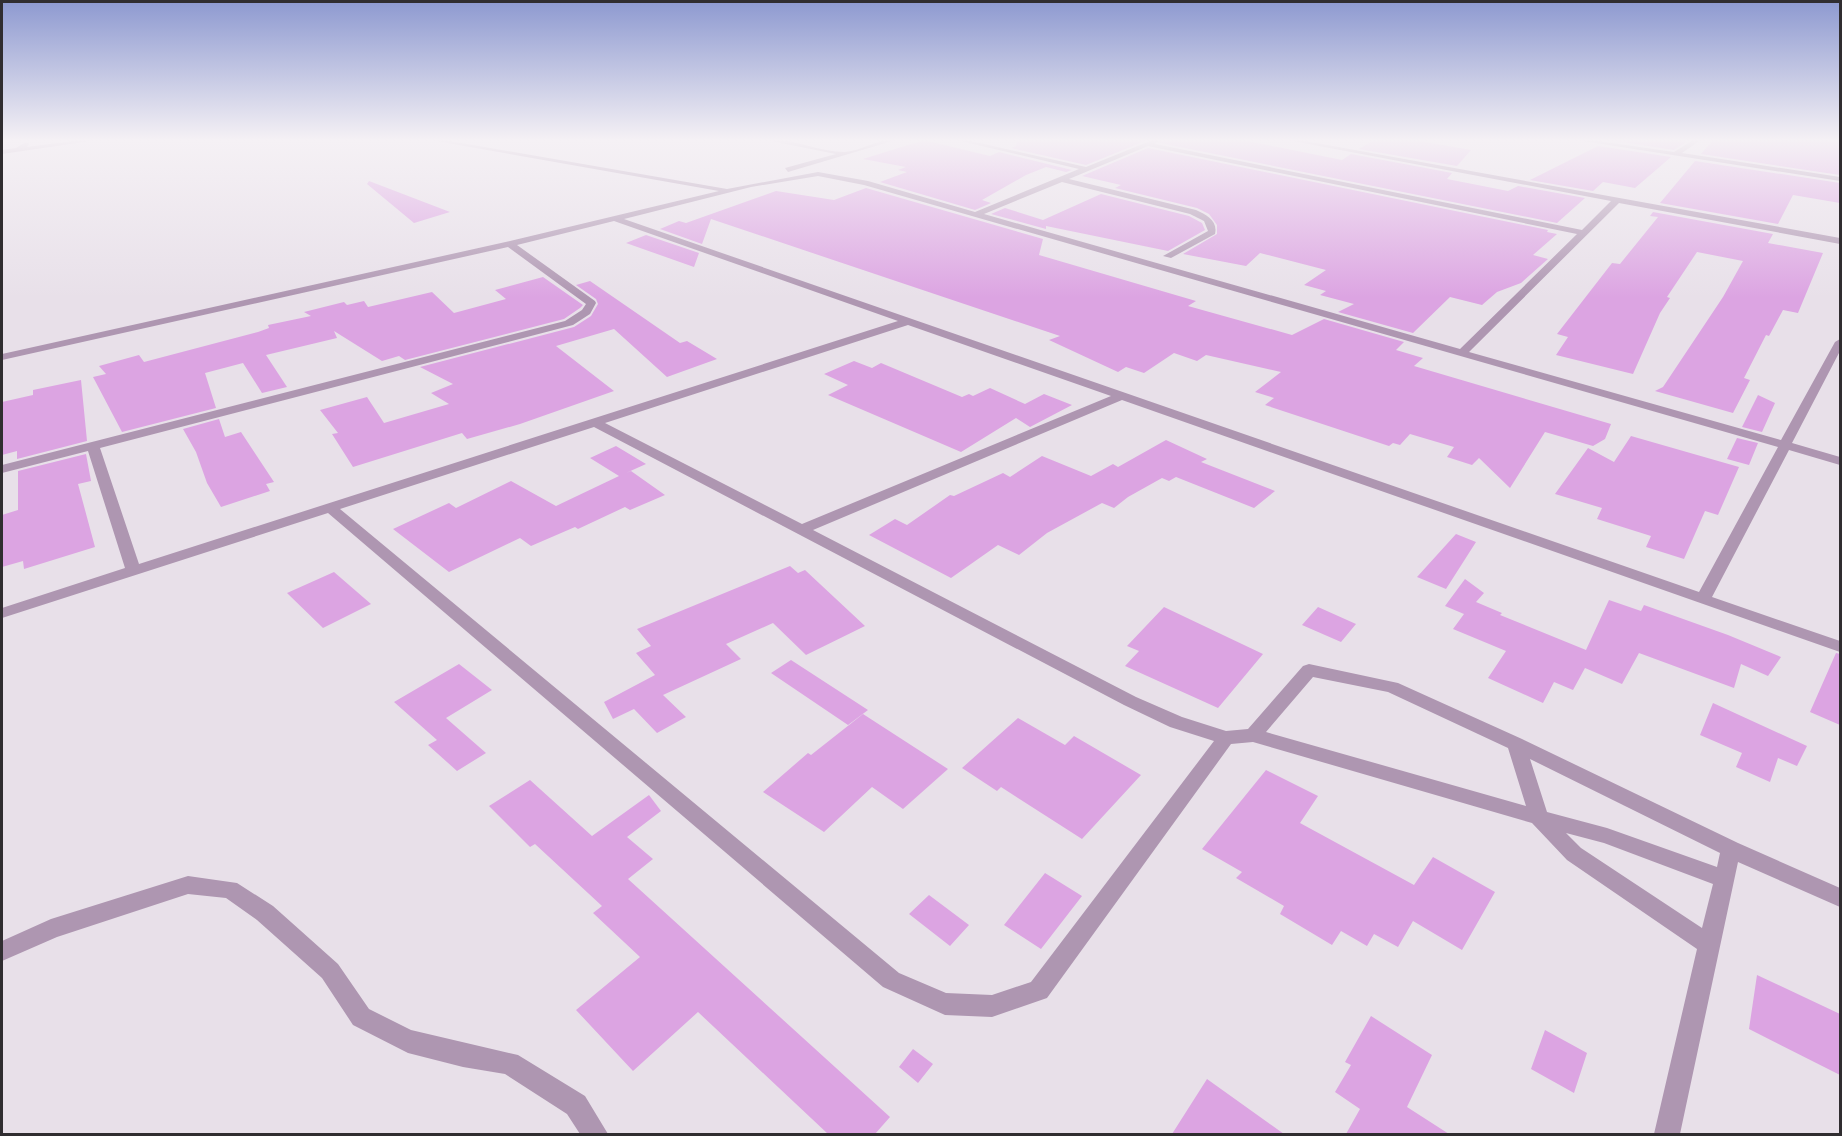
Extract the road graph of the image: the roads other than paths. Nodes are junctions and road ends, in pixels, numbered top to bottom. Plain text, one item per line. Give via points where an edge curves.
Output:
1 (721, 192) edge
2 (897, 192) edge
3 (1032, 192) edge
4 (1111, 192) edge
5 (1382, 192) edge
6 (1574, 192) edge
7 (1617, 200) junction
8 (977, 214) junction
9 (617, 219) junction
10 (1583, 233) junction
11 (1840, 241) edge
12 (510, 244) junction
13 (1168, 256) dead end
14 (909, 321) junction
15 (1839, 348) edge
16 (1461, 354) junction
17 (2, 357) edge
18 (1123, 395) junction
19 (594, 422) junction
20 (1786, 445) junction
21 (93, 447) junction
22 (1840, 461) edge
23 (2, 469) edge
24 (330, 507) junction
25 (800, 530) junction
26 (133, 570) junction
27 (1703, 598) junction
28 (2, 613) edge
29 (1840, 647) edge
30 (1253, 735) junction
31 (1226, 738) junction
32 (1516, 744) junction
33 (1539, 818) junction
34 (1731, 849) junction
35 (1724, 879) junction
36 (1840, 898) edge
37 (1710, 945) junction
38 (2, 951) edge
39 (595, 1134) edge
40 (1667, 1134) edge

1 - 9 street
2 - 8 street
3 - 8 street
4 - 13 street via 1193,212 1212,225 1212,232
5 - 10 street
6 - 7 street
7 - 10 street
7 - 11 street
8 - 16 street
9 - 12 street
9 - 14 street
10 - 16 street
12 - 17 street
12 - 21 street via 591,303 586,312 569,323
14 - 18 street
14 - 19 street
15 - 20 street
16 - 20 street
18 - 25 street
18 - 27 street
19 - 24 street
19 - 25 street
20 - 22 street
20 - 27 street
21 - 23 street
21 - 26 street
24 - 26 street
24 - 31 street via 891,980 945,1004 993,1006 1039,990
25 - 31 street via 1130,701 1176,722
26 - 28 street
27 - 29 street
30 - 31 street
30 - 32 street via 1309,670 1392,687
30 - 33 street
32 - 33 street
32 - 34 street
33 - 35 street via 1607,836
33 - 37 street via 1574,854
34 - 35 street
34 - 36 street
35 - 37 street
37 - 40 street
38 - 39 street via 51,929 188,885 230,890 265,913 330,971 360,1017 408,1041 509,1063 576,1105

